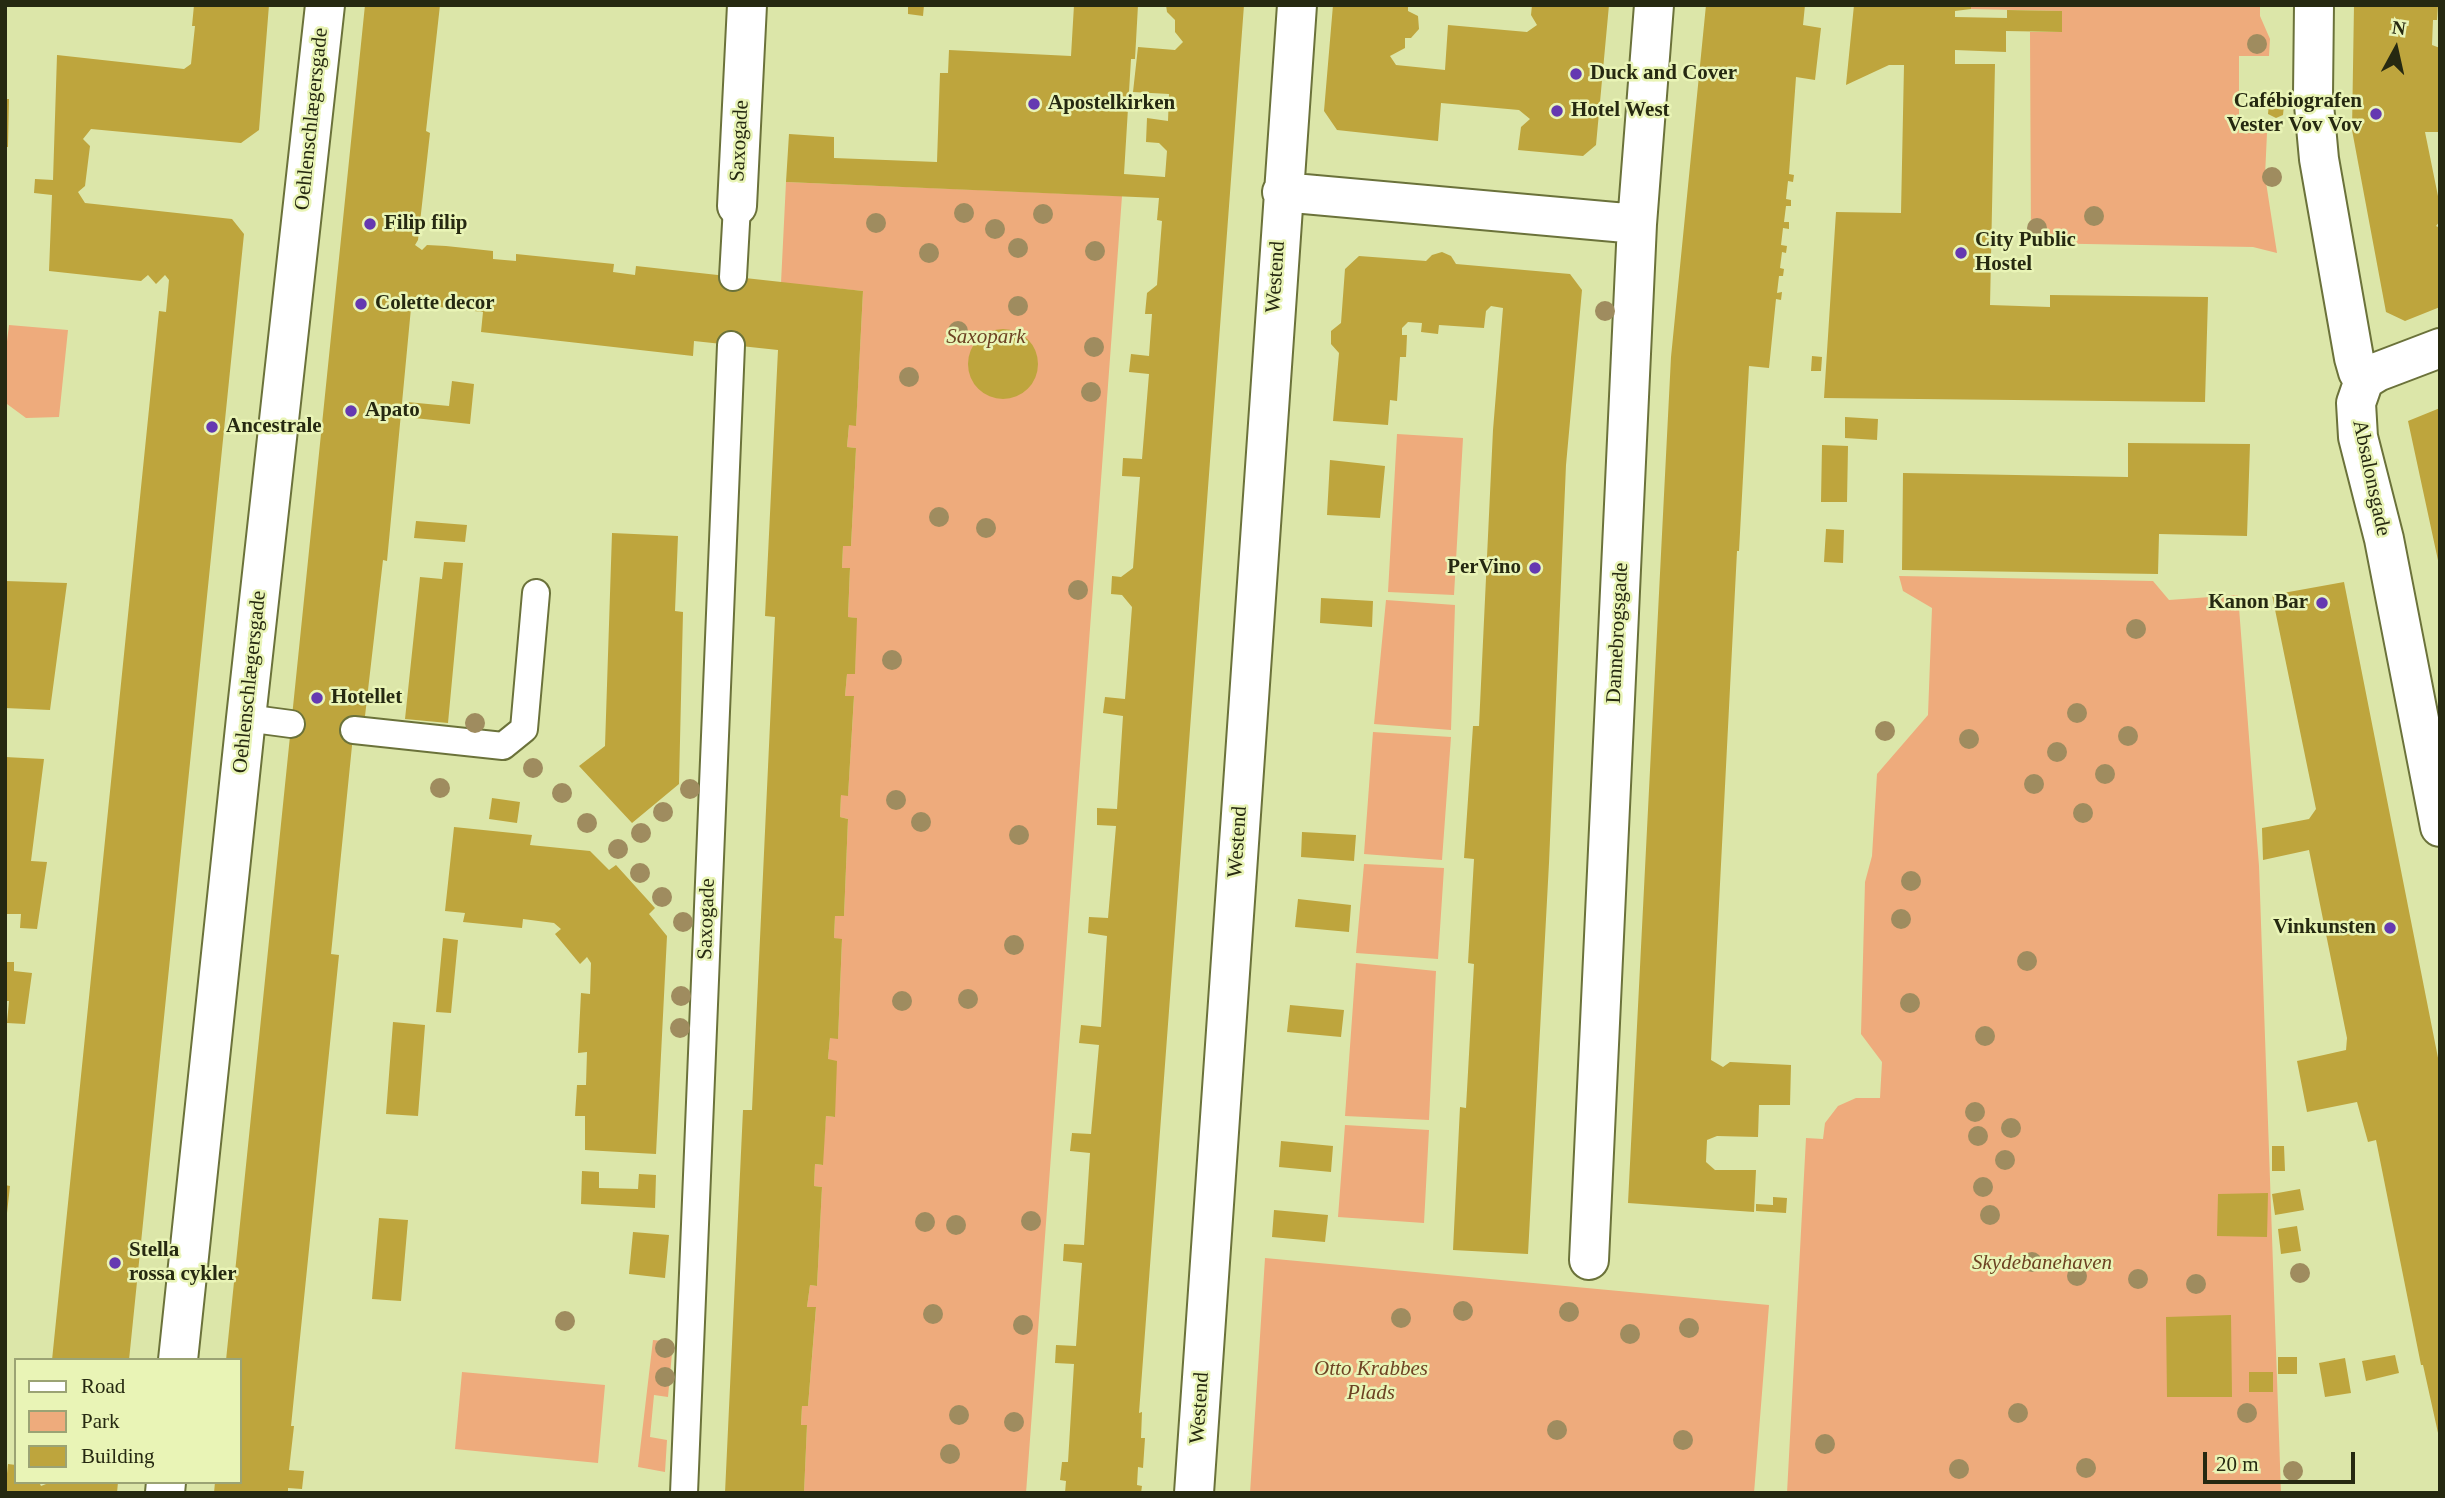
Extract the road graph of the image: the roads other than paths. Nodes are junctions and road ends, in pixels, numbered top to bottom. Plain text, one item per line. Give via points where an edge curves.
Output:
1 (325, 5) edge
2 (747, 5) edge
3 (1297, 5) edge
4 (1654, 5) edge
5 (2314, 5) edge
6 (1282, 192) junction
7 (737, 206) joint
8 (1637, 224) junction
9 (733, 278) dead end
10 (731, 345) dead end
11 (2440, 348) edge
12 (2364, 380) junction
13 (536, 593) dead end
14 (246, 719) junction
15 (291, 724) dead end
16 (354, 730) dead end
17 (2440, 827) edge
18 (1590, 1261) dead end
19 (178, 1358) edge
20 (684, 1493) edge
21 (1194, 1493) edge

1 - 14 street, Oehlenschlægersgade
2 - 7 street, Saxogade
3 - 6 street, Westend
4 - 8 street, Dannebrogsgade
5 - 12 street via 2313,94 2319,159 2354,358
6 - 8 street
6 - 21 street, Westend
7 - 9 lane, Saxogade
8 - 18 street, Dannebrogsgade
10 - 20 lane, Saxogade
11 - 12 street
12 - 17 street, Absalonsgade via 2356,403 2358,436 2384,539
13 - 16 lane via 524,729 503,746
14 - 15 lane
14 - 19 street, Oehlenschlægersgade

